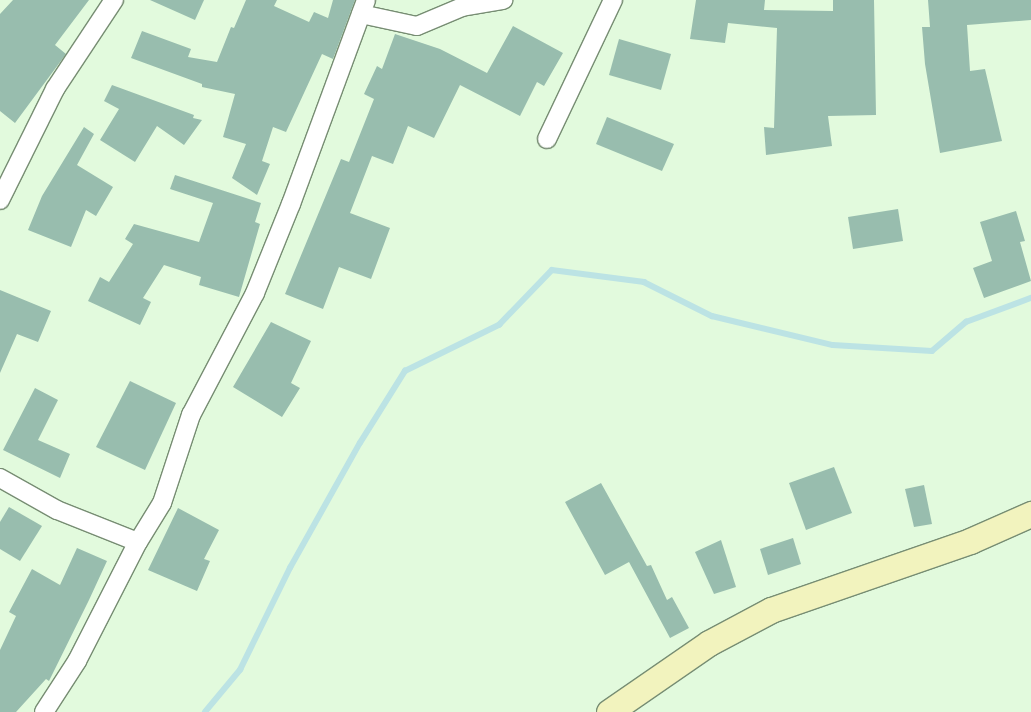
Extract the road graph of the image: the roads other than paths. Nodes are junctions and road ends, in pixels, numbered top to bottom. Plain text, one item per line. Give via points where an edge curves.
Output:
1 (114, 0) edge
2 (503, 0) edge
3 (613, 0) edge
4 (364, 7) edge
5 (547, 140) dead end
6 (0, 200) edge
7 (0, 478) edge
8 (1031, 514) edge
9 (138, 542) junction
10 (44, 712) edge
11 (609, 712) edge

1 - 6 street via 55,89
2 - 4 street via 462,7 417,26
3 - 5 street
4 - 9 street via 292,204 255,293 191,415 162,503
7 - 9 street via 57,510
8 - 11 main road via 970,541 771,610 708,644
9 - 10 street via 77,661

